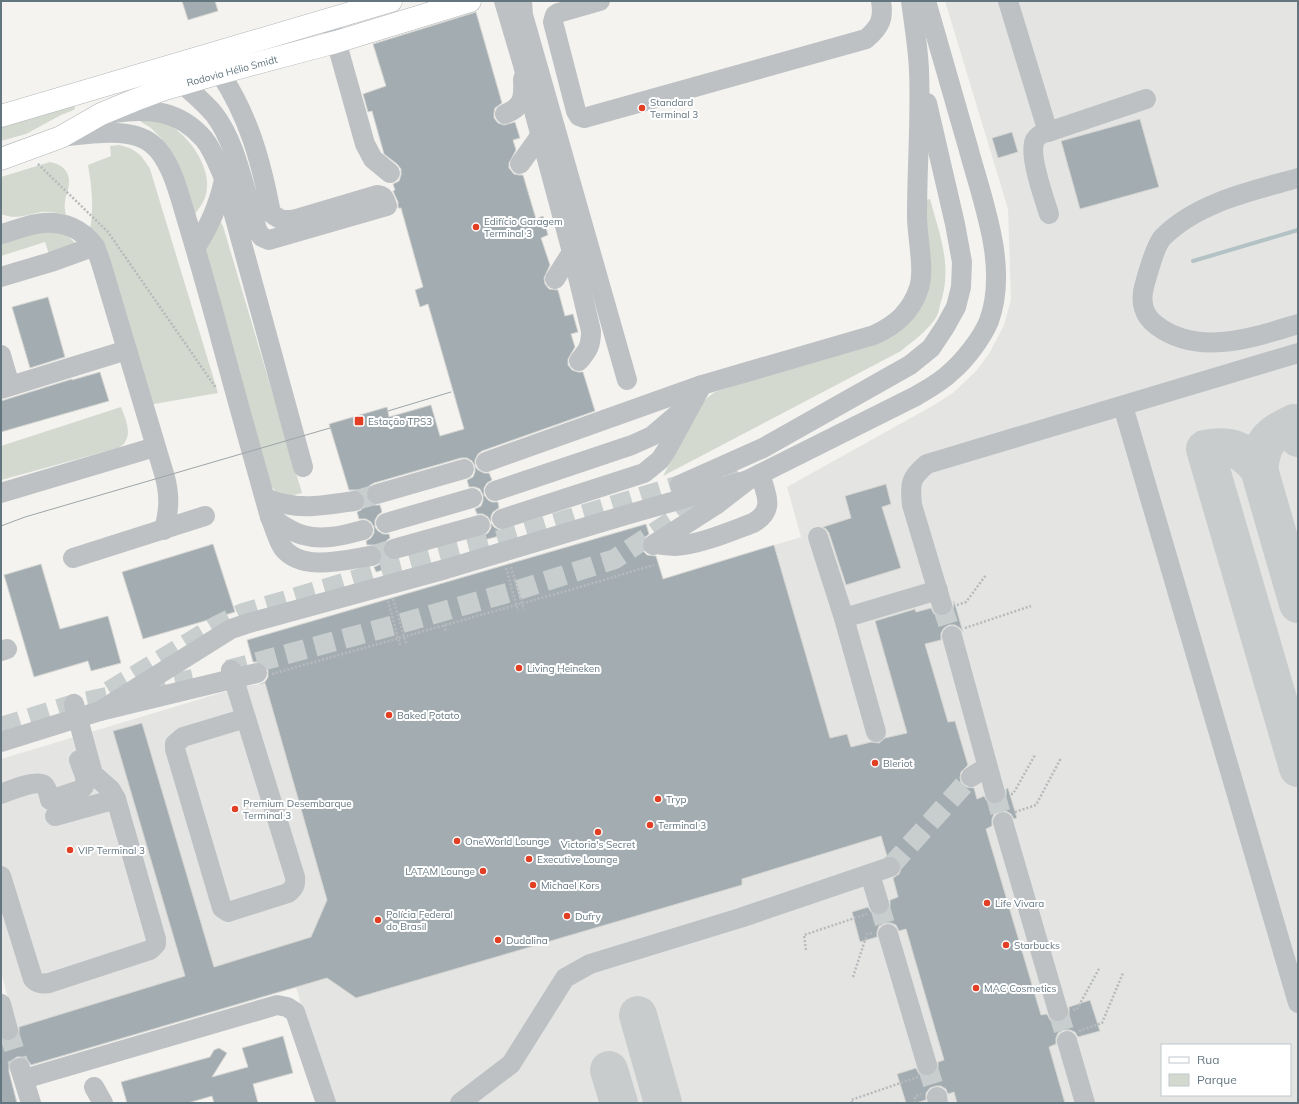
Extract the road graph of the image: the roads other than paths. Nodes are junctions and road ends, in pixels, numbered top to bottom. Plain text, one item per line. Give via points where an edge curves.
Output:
1 (391, 1) edge
2 (470, 1) edge
3 (504, 1) edge
4 (522, 1) edge
5 (600, 1) edge
6 (880, 1) edge
7 (911, 1) edge
8 (926, 1) edge
9 (1008, 1) edge
10 (330, 19) junction
11 (336, 42) junction
12 (523, 65) junction
13 (919, 70) junction
14 (220, 73) junction
15 (183, 84) junction
16 (1146, 99) dead end
17 (101, 114) junction
18 (505, 114) dead end
19 (1, 116) edge
20 (1048, 132) junction
21 (540, 136) junction
22 (60, 137) junction
23 (258, 157) junction
24 (1, 159) edge
25 (237, 162) junction
26 (520, 164) dead end
27 (390, 173) dead end
28 (224, 178) junction
29 (1298, 178) edge
30 (1049, 214) dead end
31 (1, 234) edge
32 (94, 246) junction
33 (196, 247) junction
34 (572, 252) junction
35 (1, 277) edge
36 (555, 280) dead end
37 (1298, 324) edge
38 (127, 350) junction
39 (1298, 353) edge
40 (1, 355) edge
41 (579, 361) dead end
42 (627, 380) dead end
43 (702, 385) junction
44 (5, 387) edge
45 (692, 403) junction
46 (1123, 406) junction
47 (155, 447) junction
48 (763, 448) junction
49 (486, 462) dead end
50 (303, 467) dead end
51 (464, 469) dead end
52 (748, 474) junction
53 (680, 485) tunnel mouth
54 (495, 491) dead end
55 (1, 493) edge
56 (377, 494) tunnel mouth
57 (265, 498) junction
58 (472, 498) dead end
59 (354, 501) tunnel mouth
60 (205, 516) dead end
61 (270, 517) junction
62 (502, 519) dead end
63 (386, 523) dead end
64 (480, 525) dead end
65 (164, 530) junction
66 (363, 530) dead end
67 (818, 537) dead end
68 (394, 549) tunnel mouth
69 (371, 556) tunnel mouth
70 (73, 558) dead end
71 (844, 618) junction
72 (955, 633) tunnel mouth
73 (231, 670) dead end
74 (263, 674) road end
75 (100, 712) junction
76 (246, 718) junction
77 (876, 732) dead end
78 (1, 742) edge
79 (1, 794) edge
80 (1001, 794) tunnel mouth
81 (116, 799) junction
82 (55, 816) dead end
83 (1006, 818) tunnel mouth
84 (890, 867) tunnel mouth
85 (870, 874) junction
86 (1, 876) edge
87 (877, 908) tunnel mouth
88 (881, 933) tunnel mouth
89 (1298, 1003) edge
90 (1, 1004) edge
91 (1065, 1011) tunnel mouth
92 (8, 1030) tunnel mouth
93 (1070, 1037) tunnel mouth
94 (925, 1070) tunnel mouth
95 (31, 1103) edge
96 (326, 1103) edge
97 (460, 1103) edge
98 (1085, 1103) edge

1 - 10 main road
2 - 11 main road, Rodovia Hélio Smidt
3 - 12 street
4 - 42 street via 523,15
5 - 6 street via 558,13 552,22 576,111 584,118 866,39 880,22 883,12
7 - 13 street
8 - 52 street via 994,243 996,287 988,322 966,356 935,385
9 - 20 street
10 - 11 street
10 - 19 main road
11 - 14 main road, Rodovia Hélio Smidt
11 - 27 street via 365,144 373,159
12 - 18 street via 524,86 520,104
12 - 21 street
13 - 43 street via 917,217 921,272 914,300 897,322 887,329
13 - 48 street via 956,224 962,262 962,287 956,307 931,348 910,365
14 - 15 main road, Rodovia Hélio Smidt
14 - 23 street via 244,114
15 - 17 main road, Rodovia Hélio Smidt
15 - 25 street via 214,115 226,133
16 - 20 street
17 - 22 main road, Rodovia Hélio Smidt
17 - 28 street via 152,111 187,124 204,140
20 - 30 street via 1038,137 1033,147 1033,157
21 - 26 street
21 - 34 street
22 - 24 main road, Rodovia Hélio Smidt
22 - 33 street via 119,133 136,136 152,144 165,159 175,181
23 - 25 street via 256,167 252,170 246,170
23 - 25 street via 271,213 279,219 296,219 377,195 383,197 387,206 269,240 258,232
28 - 33 street via 217,207
28 - 50 street
29 - 37 street via 1223,201 1184,220 1162,238 1149,267 1143,291 1143,309 1150,321 1166,333 1184,340 1214,342 1245,339
31 - 32 street via 42,223 58,223 85,234
32 - 35 street
32 - 38 street
33 - 57 street
34 - 36 street
34 - 41 street via 591,332 588,350
38 - 44 street
38 - 47 street
39 - 46 street
40 - 44 street
43 - 45 street
43 - 49 street
45 - 54 street via 652,436 632,446
45 - 62 street via 660,460 644,474
46 - 71 street via 928,464 916,472 910,488 912,505 944,601
46 - 89 street
47 - 55 street
47 - 65 street via 168,492
48 - 52 street
48 - 53 street
51 - 56 street
52 - 52 street via 717,504 654,551 685,545 759,520 768,507 767,496
52 - 75 street, bridge via 505,557 389,585 231,629
57 - 59 street via 297,507
57 - 61 street
58 - 63 street
60 - 65 street
61 - 66 street via 304,536 336,537
61 - 69 street via 282,548 306,562
64 - 68 street
65 - 70 street
67 - 71 street
71 - 77 street
72 - 80 street via 979,772
73 - 76 street
74 - 75 street, bridge
75 - 78 street, bridge
76 - 76 street via 183,737 175,744 222,908 228,912 288,893 296,881
79 - 81 street via 39,783 45,786 50,800 83,788 86,780 68,706 93,774 111,790
81 - 82 street
81 - 86 street via 156,940 156,944 150,950 49,983 37,983 33,979
83 - 91 street
84 - 85 street
85 - 87 street
85 - 97 street via 740,918 590,964 565,978 511,1064
88 - 94 street
90 - 92 street
93 - 98 street
95 - 96 street via 22,1073 277,1005 295,1012

